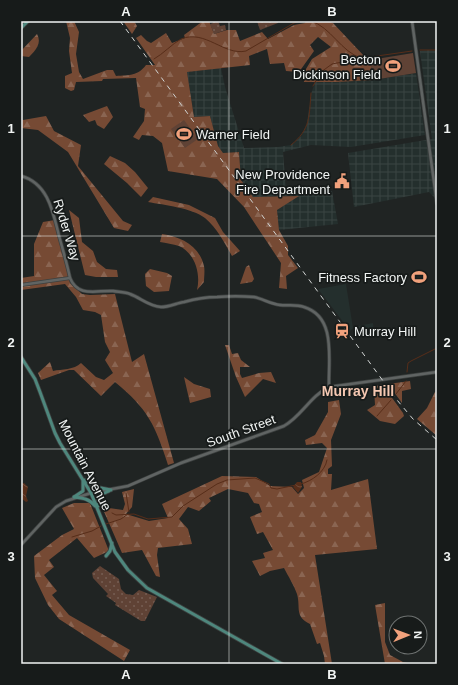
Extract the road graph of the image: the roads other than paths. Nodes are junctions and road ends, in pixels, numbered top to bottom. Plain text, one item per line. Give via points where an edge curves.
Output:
1 (28, 21) edge
2 (412, 21) edge
3 (21, 28) edge
4 (21, 176) edge
5 (437, 204) edge
6 (70, 278) junction
7 (21, 286) edge
8 (21, 357) edge
9 (437, 372) edge
10 (329, 387) junction
11 (83, 479) junction
12 (111, 490) junction
13 (91, 493) junction
14 (74, 497) junction
15 (98, 511) junction
16 (112, 543) junction
17 (21, 545) edge
18 (106, 556) dead end
19 (282, 664) edge

1 - 3 main road
2 - 5 street
4 - 6 street, Ryder Way via 38,185 50,204
6 - 7 street
6 - 10 street via 82,291 128,293 155,306 219,296 254,298 307,308 319,316 327,332
8 - 11 main road, Mountain Avenue via 35,378 60,443
9 - 10 street, South Street
10 - 12 street, South Street via 318,393 298,416 284,426 180,463 133,484
11 - 12 main road
11 - 13 main road, Mountain Avenue
11 - 14 main road via 83,491
12 - 13 street, South Street
12 - 15 main road via 98,496
13 - 14 street, South Street
13 - 15 main road, Mountain Avenue
14 - 15 main road via 89,500
14 - 17 street, South Street via 56,507
15 - 16 main road, Mountain Avenue
16 - 18 main road
16 - 19 main road, Mountain Avenue via 123,565 147,588

